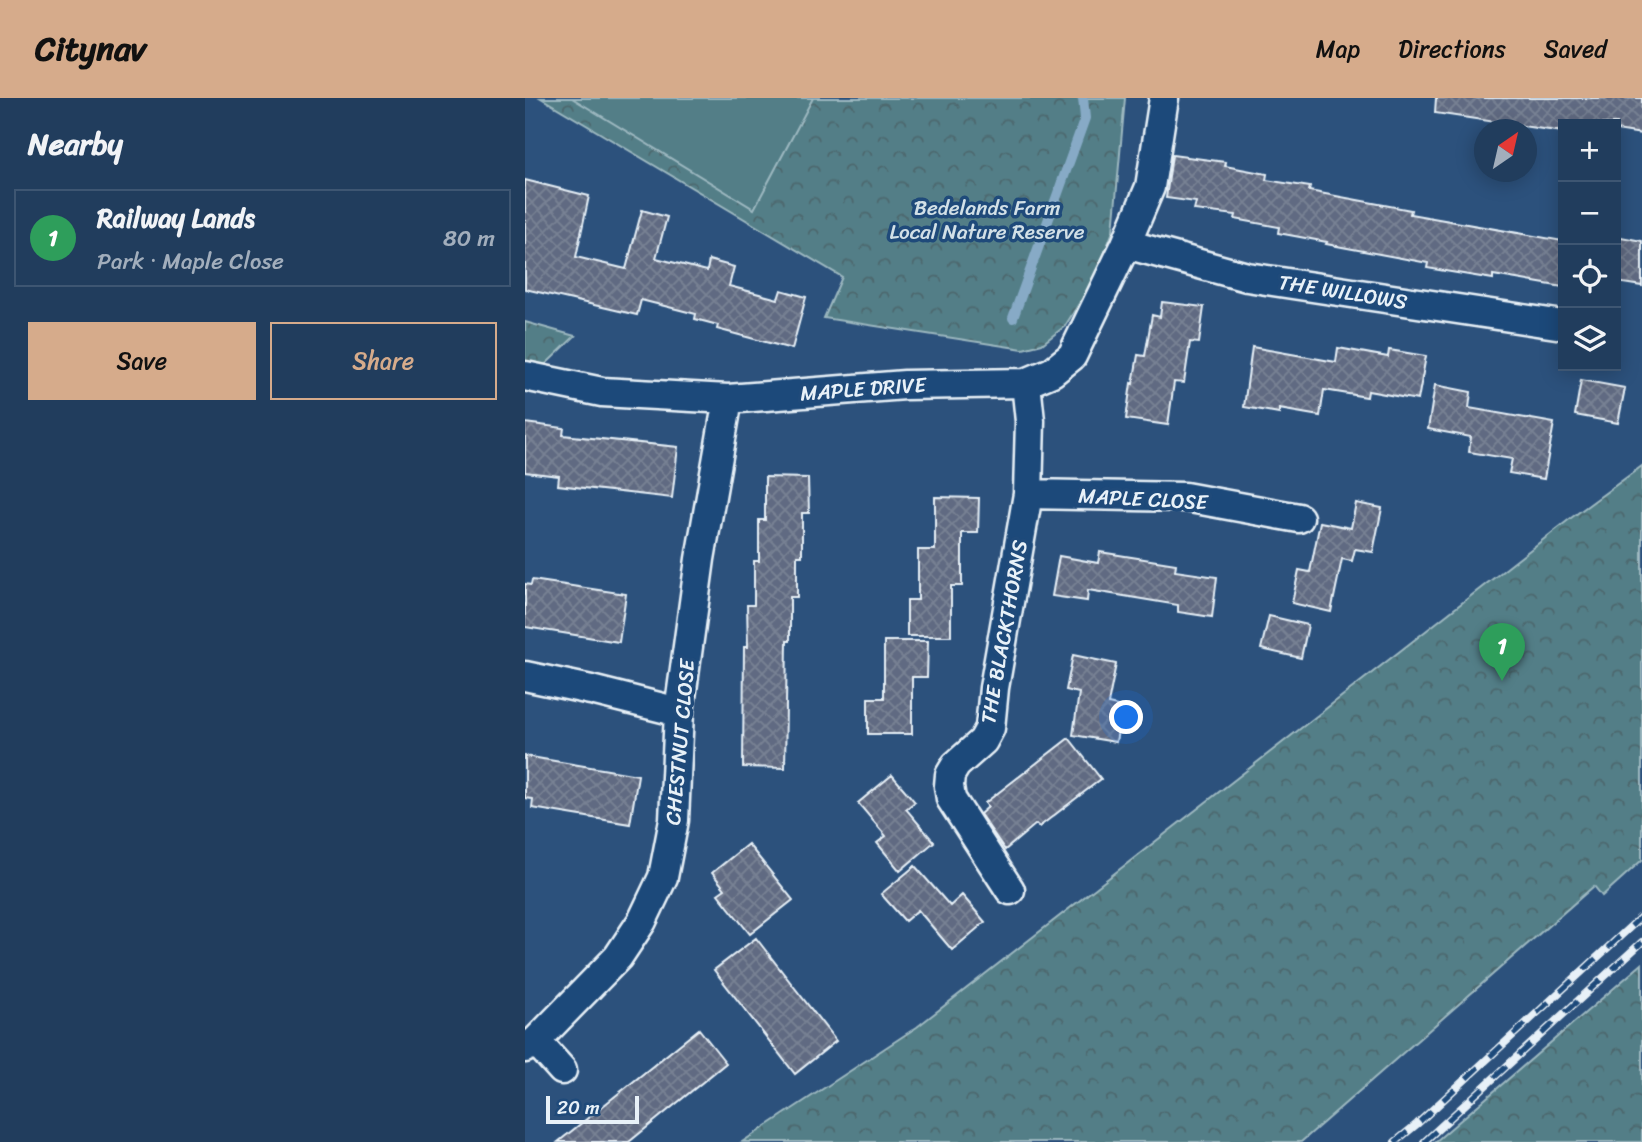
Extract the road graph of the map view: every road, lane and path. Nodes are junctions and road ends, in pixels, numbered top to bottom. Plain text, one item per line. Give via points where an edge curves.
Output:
1 (1164, 98) edge
2 (1126, 244) junction
3 (1558, 324) edge
4 (525, 376) edge
5 (1026, 383) junction
6 (728, 400) junction
7 (1028, 494) junction
8 (1299, 518) dead end
9 (525, 676) edge
10 (679, 712) junction
11 (1010, 890) dead end
12 (530, 1044) edge
13 (562, 1070) dead end

1 - 2 street, MAPLE DRIVE via 1150,187
2 - 3 street, THE WILLOWS via 1247,277
2 - 5 street, MAPLE DRIVE via 1072,356 1052,372
4 - 6 street, MAPLE DRIVE via 602,392
5 - 6 street, MAPLE DRIVE via 905,385
5 - 7 street, THE BLACKTHORNS
6 - 10 street, CHESTNUT CLOSE
7 - 8 street, MAPLE CLOSE via 1185,497
7 - 11 street, THE BLACKTHORNS via 990,729 956,765 949,786 951,799
9 - 10 street
10 - 12 street, CHESTNUT CLOSE via 674,820 663,877 618,957
12 - 13 street, CHESTNUT CLOSE

